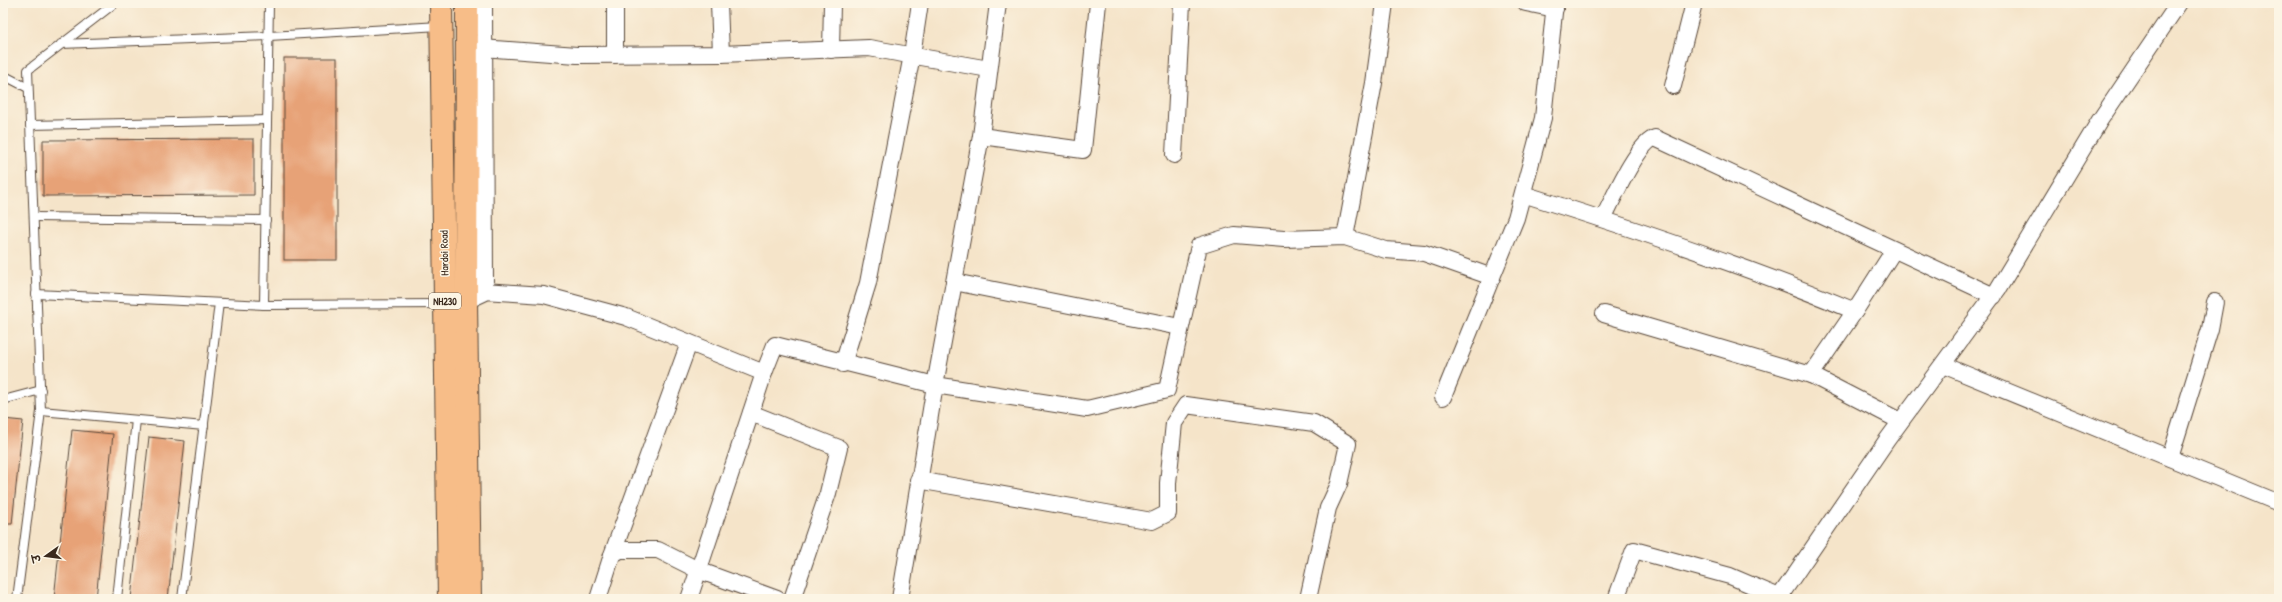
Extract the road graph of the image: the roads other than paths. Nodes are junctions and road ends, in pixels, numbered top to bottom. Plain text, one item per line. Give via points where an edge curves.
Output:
1 (115, 3) edge
2 (269, 3) edge
3 (441, 3) edge
4 (467, 3) edge
5 (482, 3) edge
6 (615, 3) edge
7 (719, 3) edge
8 (832, 3) edge
9 (920, 3) edge
10 (998, 3) edge
11 (1098, 3) edge
12 (1182, 3) edge
13 (1385, 3) edge
14 (1526, 3) edge
15 (1694, 3) edge
16 (2179, 3) edge
17 (1555, 6) edge
18 (441, 26) junction
19 (269, 36) junction
20 (61, 44) junction
21 (482, 48) junction
22 (831, 50) junction
23 (721, 54) junction
24 (615, 55) junction
25 (912, 56) junction
26 (989, 69) junction
27 (3, 75) edge
28 (1674, 86) dead end
29 (28, 88) junction
30 (267, 120) junction
31 (30, 125) junction
32 (980, 136) junction
33 (1174, 155) dead end
34 (1523, 194) junction
35 (34, 217) junction
36 (1603, 219) junction
37 (266, 220) junction
38 (1344, 237) junction
39 (1894, 250) junction
40 (1492, 277) junction
41 (954, 282) junction
42 (36, 294) junction
43 (475, 295) junction
44 (1994, 296) junction
45 (219, 302) junction
46 (2215, 302) dead end
47 (445, 304) junction
48 (264, 305) junction
49 (1855, 311) junction
50 (1604, 314) dead end
51 (1180, 328) junction
52 (688, 343) junction
53 (843, 364) junction
54 (1942, 365) junction
55 (764, 373) junction
56 (1811, 375) junction
57 (934, 385) junction
58 (41, 390) junction
59 (1443, 397) dead end
60 (3, 400) edge
61 (42, 411) junction
62 (751, 413) junction
63 (136, 420) junction
64 (1900, 421) junction
65 (204, 426) junction
66 (2170, 458) junction
67 (918, 480) junction
68 (2279, 504) edge
69 (612, 555) junction
70 (698, 570) junction
71 (1781, 598) edge
72 (17, 599) edge
73 (117, 599) edge
74 (182, 599) edge
75 (449, 599) edge
76 (470, 599) edge
77 (598, 599) edge
78 (688, 599) edge
79 (777, 599) edge
80 (792, 599) edge
81 (900, 599) edge
82 (1308, 599) edge
83 (1616, 599) edge

1 - 20 lane
2 - 19 lane
3 - 18 highway, Hardoi Road / NH230
4 - 43 highway, Hardoi Road / NH230
5 - 21 street
6 - 24 street
7 - 23 street
8 - 22 street
9 - 25 street
10 - 26 street
11 - 32 street via 1083,150
12 - 33 street
13 - 38 street via 1374,83
14 - 17 street
15 - 28 street
16 - 44 street via 2100,120
17 - 34 street via 1544,118
18 - 19 lane
18 - 47 highway, Hardoi Road / NH230
19 - 20 lane
19 - 30 lane
20 - 29 lane via 28,70
21 - 24 street
21 - 43 street
22 - 23 street
22 - 25 street via 869,48
23 - 24 street
25 - 26 street
25 - 53 street via 868,282
26 - 32 street
27 - 29 lane
29 - 31 lane
30 - 31 lane
30 - 37 lane
31 - 35 lane
32 - 41 street
34 - 36 street
34 - 40 street
35 - 37 lane
35 - 42 lane
36 - 39 street via 1639,150 1655,138
36 - 49 street via 1789,284
37 - 48 lane
38 - 40 street via 1386,250 1424,253
38 - 51 street via 1284,239 1234,235 1199,246
39 - 44 street
39 - 49 street
40 - 59 street
41 - 51 street
41 - 57 street
42 - 45 lane
42 - 58 lane
43 - 52 street via 544,296 626,317
43 - 76 highway, Hardoi Road / NH230
44 - 54 street
45 - 48 lane
45 - 65 lane
46 - 66 street via 2210,329
47 - 48 lane
47 - 75 highway, Hardoi Road / NH230
49 - 56 street
50 - 56 street
51 - 57 street via 1167,390 1086,409
52 - 55 street
52 - 69 street
53 - 55 street via 775,345
53 - 57 street
54 - 64 street
54 - 66 street
55 - 62 street
56 - 64 street
57 - 67 street
58 - 60 lane
58 - 61 lane
61 - 63 lane
61 - 72 lane
62 - 70 street
62 - 80 street via 839,448 828,493
63 - 65 lane
63 - 73 lane
64 - 71 street
65 - 74 lane
66 - 68 street
67 - 81 street
67 - 82 street via 1152,521 1168,513 1174,423 1186,405 1314,423 1348,444 1339,484 1328,508
69 - 70 street via 620,550 658,550
69 - 77 street
70 - 78 street
70 - 79 street
71 - 83 street via 1730,576 1634,550

